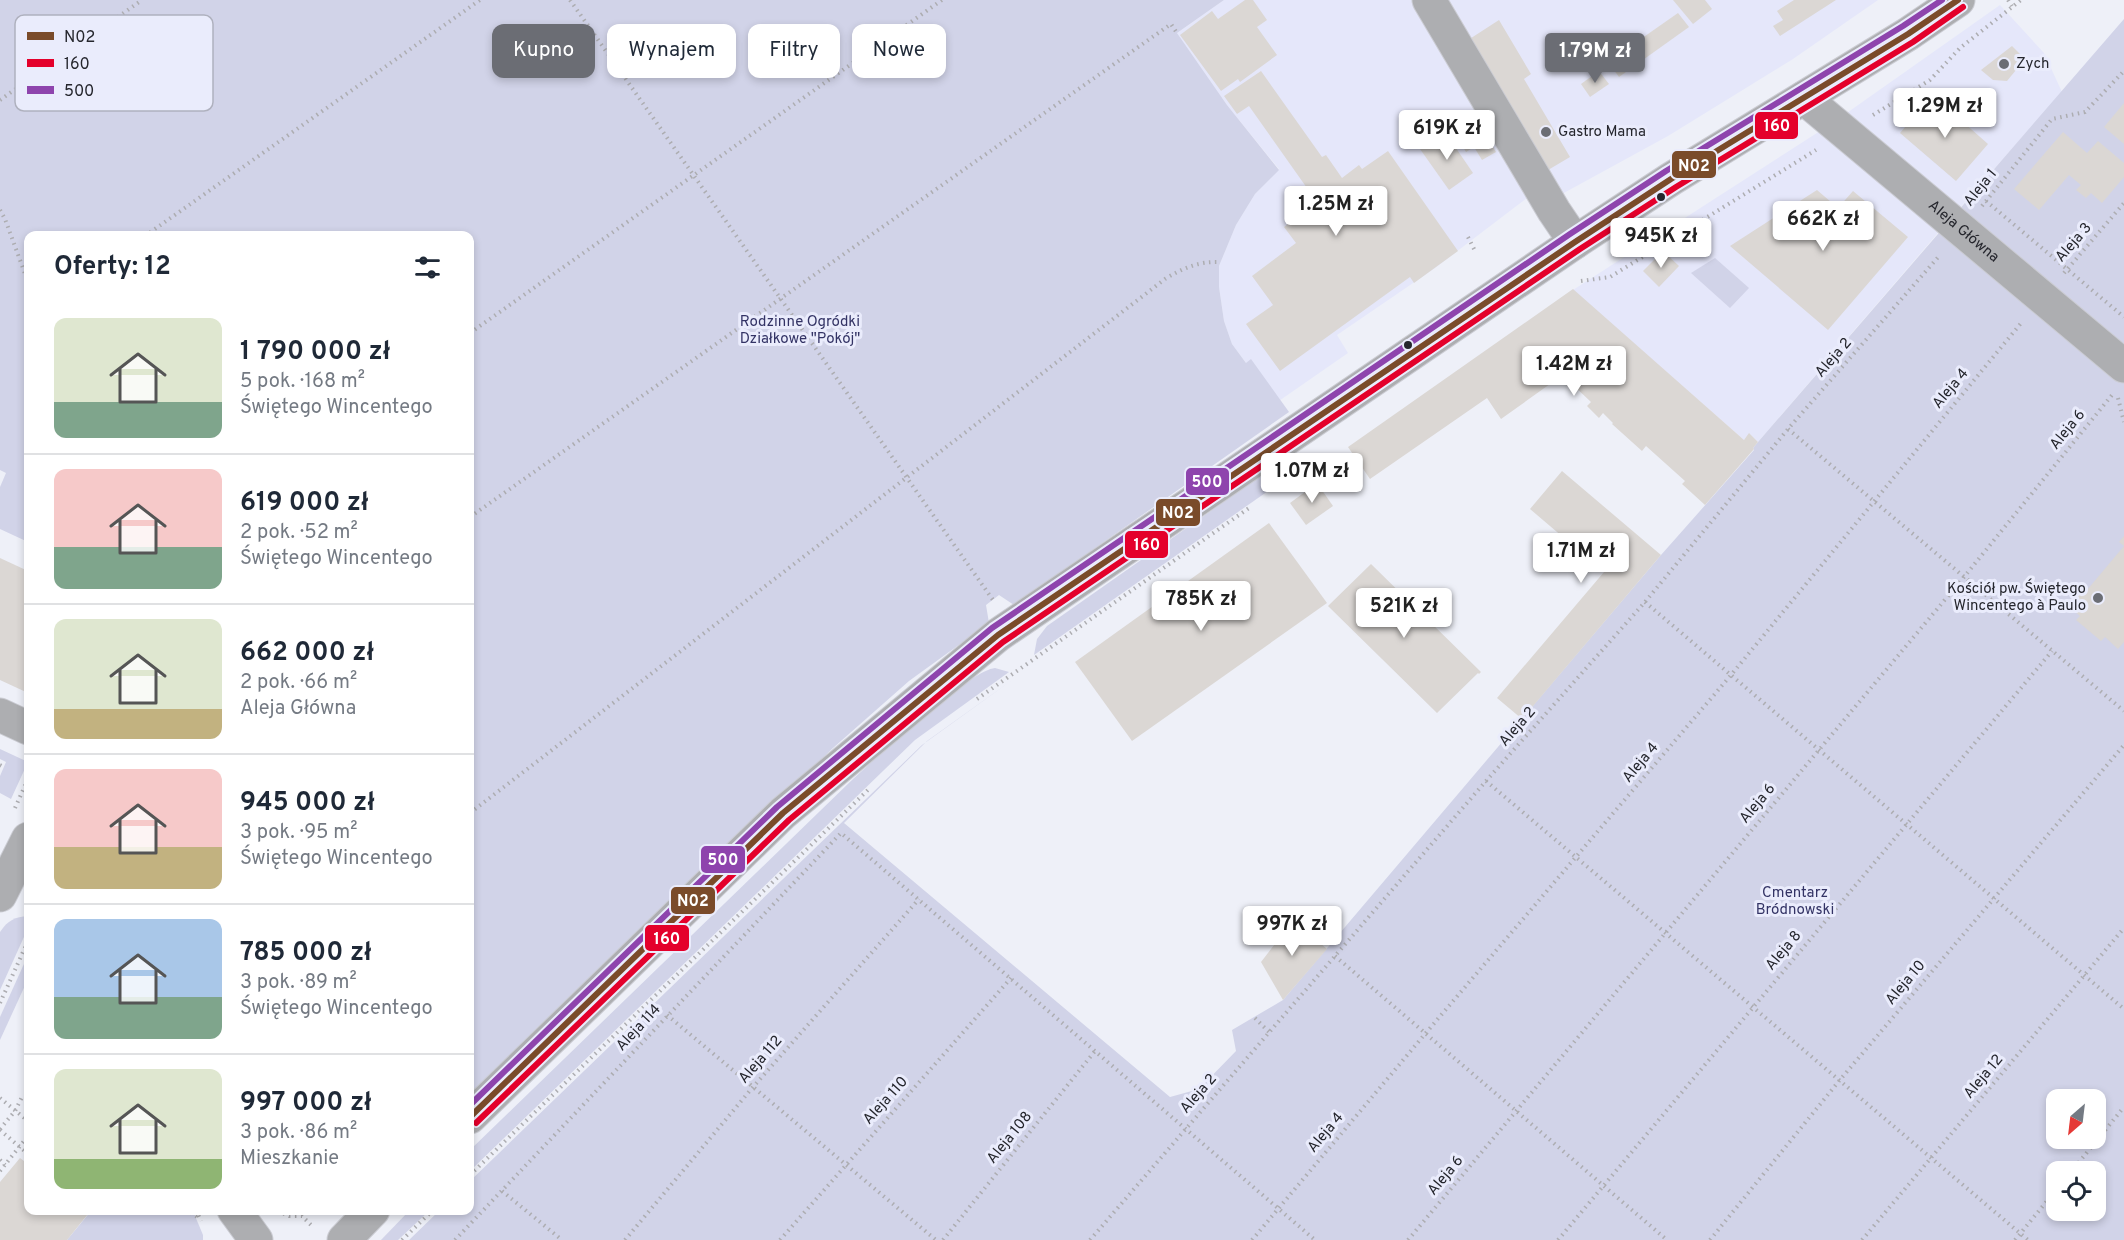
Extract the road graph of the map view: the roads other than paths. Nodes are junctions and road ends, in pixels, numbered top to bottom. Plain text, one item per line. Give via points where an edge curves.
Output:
1 (1430, 0) edge
2 (1958, 0) edge
3 (1804, 98) junction
4 (1575, 242) junction
5 (2120, 379) edge
6 (0, 714) edge
7 (24, 726) edge
8 (24, 847) edge
9 (0, 895) edge
10 (474, 1113) edge
11 (238, 1215) edge
12 (365, 1215) edge
13 (330, 1236) edge
14 (256, 1240) edge

1 - 4 street
2 - 3 street
3 - 4 street
3 - 5 street, Aleja Główna via 2042,297
4 - 10 street via 998,635 783,813
6 - 7 street
8 - 9 street
11 - 14 street
12 - 13 street

